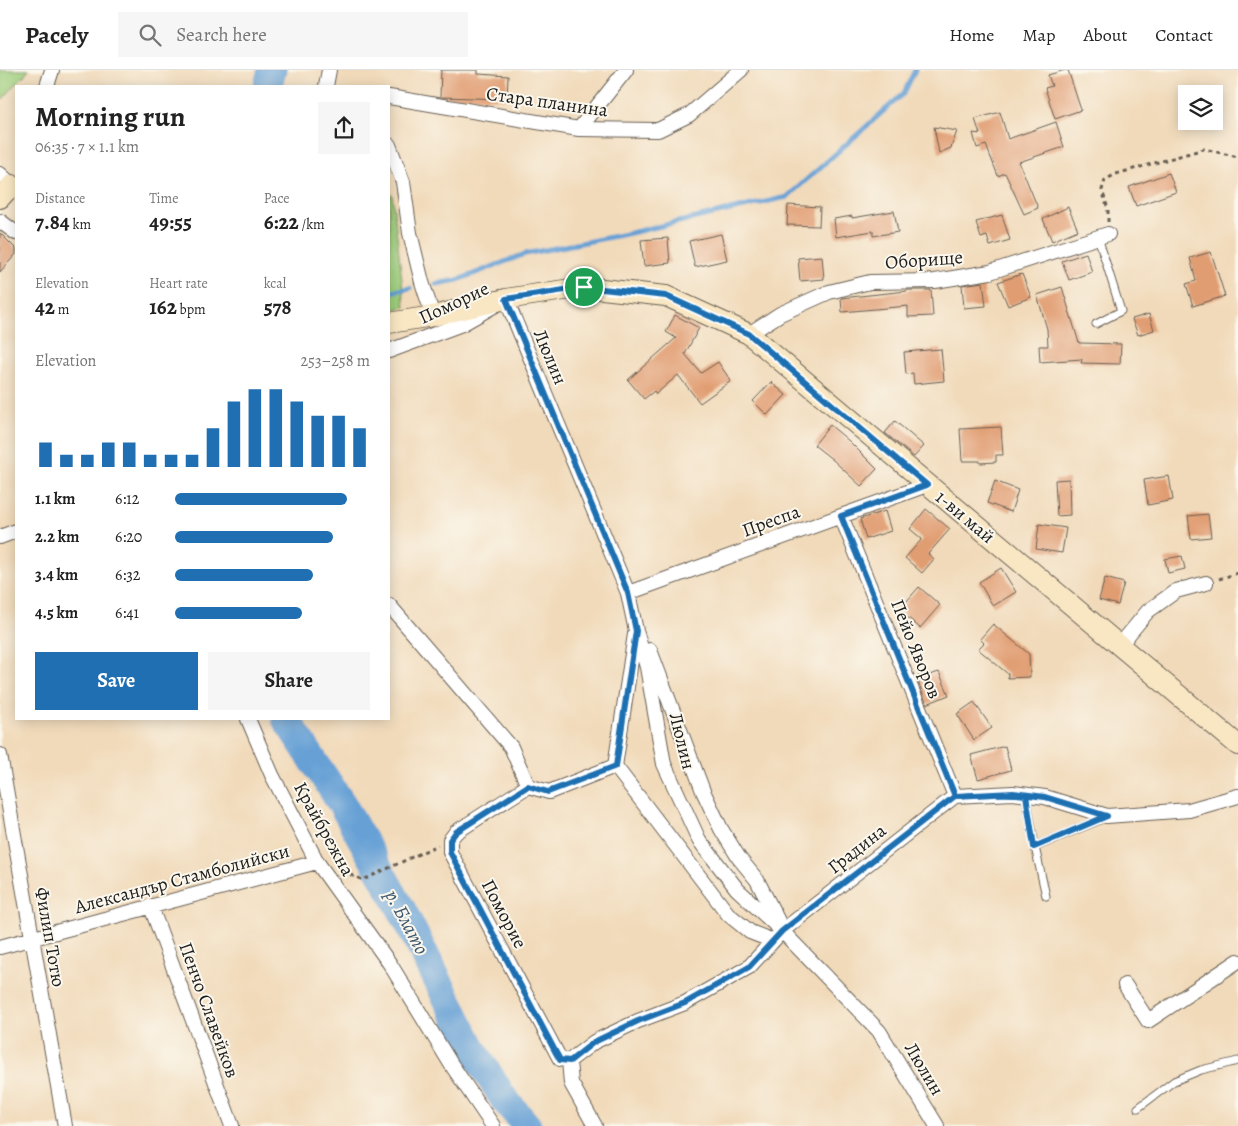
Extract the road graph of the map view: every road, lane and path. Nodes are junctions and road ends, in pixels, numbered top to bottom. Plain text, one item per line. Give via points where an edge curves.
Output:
1 (52, 70) edge
2 (329, 70) edge
3 (626, 70) edge
4 (741, 70) edge
5 (47, 85) edge
6 (326, 85) edge
7 (390, 98) edge
8 (579, 129) junction
9 (390, 148) edge
10 (1238, 157) edge
11 (0, 221) edge
12 (15, 232) edge
13 (1103, 236) junction
14 (506, 299) junction
15 (433, 316) junction
16 (390, 323) edge
17 (1096, 324) dead end
18 (749, 334) junction
19 (390, 351) edge
20 (927, 485) junction
21 (841, 516) junction
22 (15, 531) edge
23 (0, 537) edge
24 (1238, 573) edge
25 (1206, 582) joint
26 (628, 593) junction
27 (390, 606) edge
28 (631, 610) junction
29 (636, 631) junction
30 (1119, 646) junction
31 (248, 720) edge
32 (1238, 745) edge
33 (0, 755) edge
34 (616, 766) junction
35 (528, 786) junction
36 (1026, 795) junction
37 (955, 796) junction
38 (1238, 796) edge
39 (1107, 816) junction
40 (450, 840) junction
41 (1034, 847) junction
42 (316, 862) junction
43 (363, 880) dead end
44 (1046, 896) dead end
45 (150, 907) junction
46 (778, 936) junction
47 (31, 939) junction
48 (0, 947) edge
49 (1238, 961) edge
50 (1125, 985) dead end
51 (570, 1061) junction
52 (1238, 1061) edge
53 (1138, 1108) dead end
54 (66, 1126) edge
55 (232, 1126) edge
56 (493, 1126) edge
57 (595, 1126) edge
58 (936, 1126) edge

1 - 5 street
2 - 6 street
3 - 8 street
4 - 8 street, Стара планина via 689,115 658,130
7 - 8 street, Стара планина
9 - 15 street via 403,182 410,233
10 - 13 path via 1204,149 1105,180 1102,190 1108,209
11 - 12 street
13 - 17 lane via 1122,311
13 - 18 street, Оборище via 990,272 935,281 870,282 829,292 780,314
14 - 15 street, 1-ви май
14 - 18 street, 1-ви май via 584,287 666,296
14 - 19 street, Поморие via 462,324
14 - 26 street, Люлин
15 - 16 street, 1-ви май
18 - 20 street, 1-ви май
20 - 21 street, Преспа
20 - 30 street, 1-ви май
21 - 26 street, Преспа
21 - 37 street, Пейо Яворов
22 - 23 street
24 - 25 path
25 - 30 street via 1176,591 1148,611
26 - 28 street, Люлин
27 - 35 street via 510,747
28 - 29 street, Люлин
28 - 46 street via 644,632 703,791 721,829 757,880
29 - 34 street
29 - 46 street, Люлин via 647,667 664,764 699,840
30 - 32 street, 1-ви май
31 - 42 street, Крайбрежна
33 - 47 street, Филип Тотю
34 - 35 street via 548,792
34 - 46 street via 728,914 750,932
35 - 40 street via 456,832
36 - 37 street
36 - 39 street via 1045,797
36 - 41 lane
37 - 46 street, Градина
38 - 39 street via 1189,810
39 - 41 lane
40 - 43 path
40 - 51 street, Поморие via 450,852 555,1051 560,1060
41 - 44 lane
42 - 45 street, Александър Стамболийски
42 - 56 street, Крайбрежна via 390,964
45 - 47 street, Александър Стамболийски
45 - 55 street, Пенчо Славейков
46 - 51 street via 749,967 685,1003 594,1042
46 - 58 street, Люлин via 879,1031
47 - 48 street, Александър Стамболийски
47 - 54 street, Филип Тотю
49 - 50 street via 1148,1020
51 - 57 street via 571,1083
52 - 53 lane via 1174,1081

